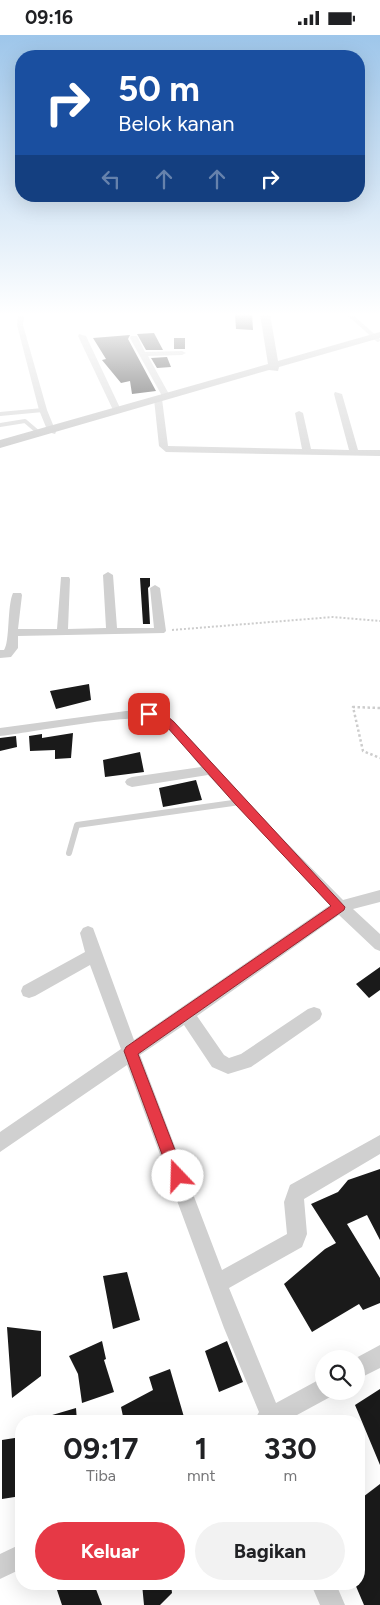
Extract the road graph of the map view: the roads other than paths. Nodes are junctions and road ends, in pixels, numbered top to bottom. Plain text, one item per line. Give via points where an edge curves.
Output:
1 (37, 387) edge
2 (106, 387) edge
3 (156, 387) edge
4 (202, 387) edge
5 (338, 394) dead end
6 (161, 399) junction
7 (43, 410) junction
8 (117, 411) junction
9 (299, 413) dead end
10 (0, 414) edge
11 (0, 425) edge
12 (47, 431) junction
13 (0, 445) edge
14 (307, 452) junction
15 (354, 453) junction
16 (380, 453) edge
17 (108, 575) dead end
18 (65, 579) dead end
19 (155, 588) dead end
20 (17, 595) dead end
21 (62, 631) junction
22 (160, 631) joint
23 (112, 632) junction
24 (12, 633) junction
25 (0, 654) edge
26 (0, 732) edge
27 (212, 770) junction
28 (132, 782) dead end
29 (240, 802) junction
30 (69, 853) dead end
31 (380, 896) edge
32 (339, 907) junction
33 (88, 933) dead end
34 (380, 944) edge
35 (94, 955) junction
36 (29, 991) dead end
37 (186, 1014) junction
38 (314, 1014) dead end
39 (130, 1051) junction
40 (0, 1143) edge
41 (380, 1144) edge
42 (218, 1283) junction
43 (380, 1356) edge
44 (365, 1364) edge
45 (315, 1393) edge
46 (267, 1415) edge
47 (275, 1415) edge
48 (15, 1559) edge
49 (0, 1567) edge
50 (326, 1590) edge
51 (333, 1605) edge

1 - 7 street
2 - 8 street
3 - 6 street
4 - 6 main road
5 - 15 street
6 - 8 main road
6 - 12 main road
6 - 14 street via 164,448
7 - 10 lane
7 - 12 street
8 - 12 main road
9 - 14 street
11 - 12 lane via 25,421
12 - 13 main road
14 - 15 street
15 - 16 street
17 - 23 street
18 - 21 street
19 - 22 street
20 - 24 street
21 - 23 street
21 - 24 street
22 - 23 street
24 - 25 street via 12,648 6,654
26 - 27 street via 149,714 170,724
27 - 28 street
27 - 29 street
29 - 30 lane via 77,825
29 - 32 street
31 - 32 street
32 - 34 street
32 - 37 street
33 - 35 street
35 - 36 street
35 - 39 street
37 - 38 street via 218,1061 228,1066 245,1061
37 - 39 street
39 - 40 street
39 - 42 street
41 - 42 street via 297,1192 294,1197 298,1230 295,1240
42 - 46 street
43 - 44 street
45 - 47 street
48 - 49 street
50 - 51 street

